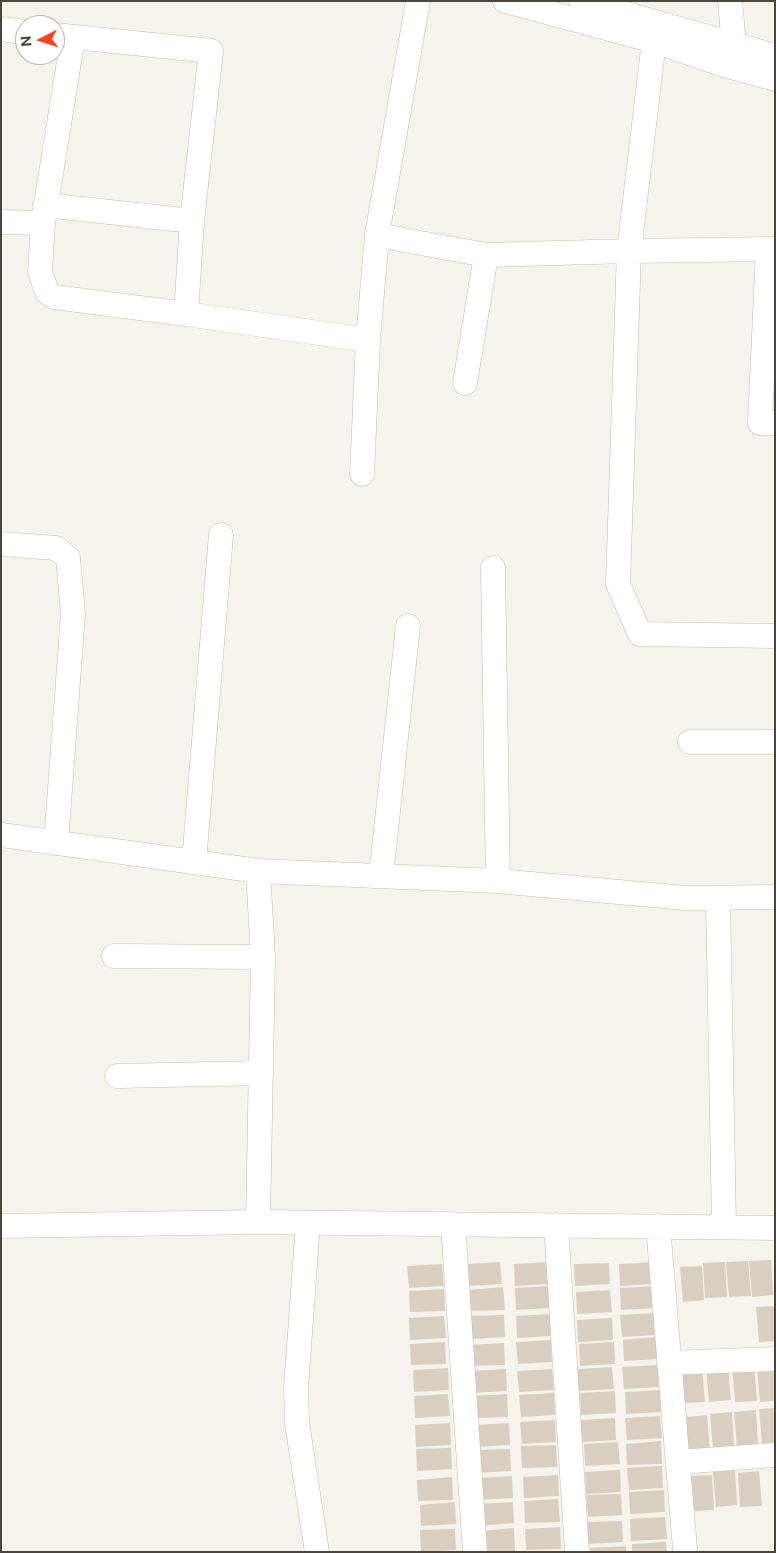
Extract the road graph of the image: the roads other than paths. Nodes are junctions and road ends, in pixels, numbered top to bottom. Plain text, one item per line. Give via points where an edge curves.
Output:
1 (418, 1) edge
2 (504, 1) edge
3 (581, 1) edge
4 (730, 1) edge
5 (1, 29) edge
6 (15, 31) edge
7 (65, 36) edge
8 (654, 41) junction
9 (734, 45) junction
10 (775, 56) edge
11 (61, 65) edge
12 (775, 79) edge
13 (44, 214) junction
14 (192, 221) junction
15 (1, 222) edge
16 (377, 235) junction
17 (771, 249) edge
18 (628, 251) junction
19 (486, 255) junction
20 (186, 314) junction
21 (368, 340) junction
22 (465, 383) dead end
23 (775, 423) edge
24 (362, 474) dead end
25 (221, 535) dead end
26 (1, 544) edge
27 (493, 568) dead end
28 (408, 626) dead end
29 (775, 636) edge
30 (690, 742) dead end
31 (775, 742) edge
32 (1, 835) edge
33 (56, 843) junction
34 (194, 862) junction
35 (258, 871) junction
36 (381, 876) junction
37 (498, 881) junction
38 (775, 897) edge
39 (718, 898) junction
40 (114, 956) dead end
41 (263, 957) junction
42 (261, 1073) junction
43 (117, 1076) dead end
44 (258, 1222) junction
45 (308, 1223) junction
46 (453, 1224) junction
47 (556, 1225) junction
48 (1, 1226) edge
49 (658, 1226) junction
50 (724, 1227) junction
51 (775, 1228) edge
52 (775, 1359) edge
53 (669, 1363) junction
54 (775, 1455) edge
55 (678, 1462) junction
56 (685, 1549) dead end
57 (316, 1552) edge
58 (475, 1552) edge
59 (577, 1552) edge

1 - 16 street
2 - 8 street
3 - 9 street
4 - 9 street
5 - 6 street
7 - 14 street via 211,51
8 - 12 street
8 - 18 street
9 - 10 street
11 - 13 street
13 - 14 street
13 - 15 street
13 - 20 street via 40,272 47,292 54,297
14 - 20 street
16 - 19 street
16 - 21 street
17 - 18 street
17 - 23 street via 760,423
18 - 19 street
18 - 29 street via 618,584 640,634
19 - 22 street
20 - 21 street
21 - 24 street
25 - 34 street
26 - 33 street via 56,548 68,558 73,614
27 - 37 street
28 - 36 street
30 - 31 street
32 - 33 street
33 - 34 street
34 - 35 street
35 - 36 street
35 - 41 street
36 - 37 street
37 - 39 street via 685,898
38 - 39 street
39 - 50 street
40 - 41 street
41 - 42 street
42 - 43 street
42 - 44 street
44 - 45 street
44 - 48 street
45 - 46 street
45 - 57 street via 296,1388 297,1423
46 - 47 street
46 - 58 street
47 - 49 street
47 - 59 street
49 - 50 street
49 - 53 street
50 - 51 street
52 - 53 street
53 - 55 street
54 - 55 street
55 - 56 street

